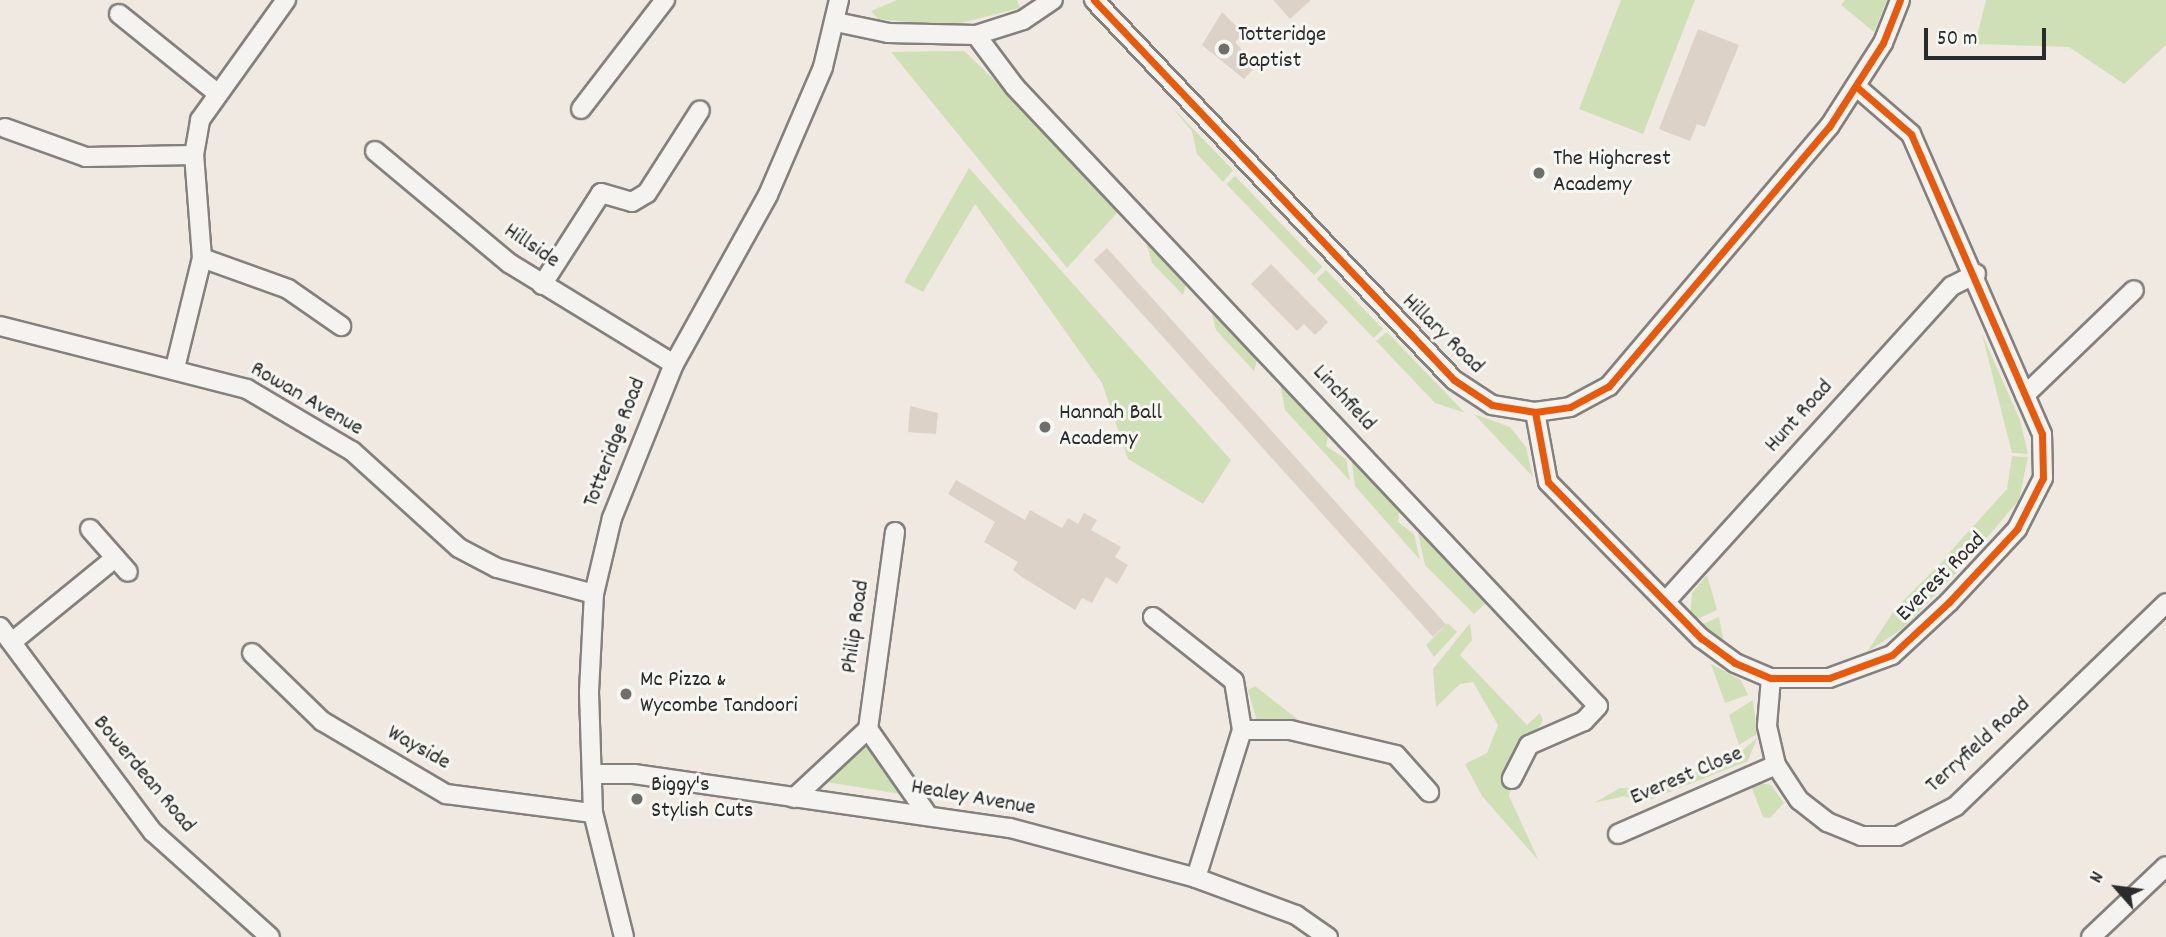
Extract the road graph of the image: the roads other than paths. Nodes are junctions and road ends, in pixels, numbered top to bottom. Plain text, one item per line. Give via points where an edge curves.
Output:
1 (286, 0) edge
2 (839, 0) edge
3 (1053, 0) edge
4 (1094, 0) edge
5 (1900, 0) edge
6 (663, 1) edge
7 (119, 14) dead end
8 (836, 22) junction
9 (976, 35) junction
10 (1857, 88) junction
11 (217, 93) junction
12 (581, 109) dead end
13 (700, 110) dead end
14 (5, 128) dead end
15 (375, 151) dead end
16 (194, 155) junction
17 (202, 258) junction
18 (1976, 274) junction
19 (542, 285) junction
20 (2134, 290) dead end
21 (0, 326) edge
22 (341, 326) dead end
23 (674, 364) junction
24 (175, 368) junction
25 (2025, 395) junction
26 (1535, 412) junction
27 (90, 529) dead end
28 (895, 532) dead end
29 (115, 558) junction
30 (128, 572) dead end
31 (594, 594) junction
32 (1666, 600) junction
33 (2166, 603) edge
34 (1153, 617) dead end
35 (0, 627) edge
36 (12, 642) junction
37 (252, 653) dead end
38 (1771, 678) junction
39 (868, 729) junction
40 (1242, 730) junction
41 (1776, 765) junction
42 (592, 774) junction
43 (1511, 779) dead end
44 (1430, 792) dead end
45 (794, 798) junction
46 (593, 813) junction
47 (926, 814) junction
48 (1618, 834) dead end
49 (2166, 866) edge
50 (1196, 878) junction
51 (270, 937) edge
52 (624, 937) edge
53 (1328, 937) edge
54 (2091, 937) edge

1 - 11 street
2 - 8 street, Totteridge Road
3 - 9 street via 1023,20
4 - 26 street, Hillary Road via 1454,380 1492,405
5 - 10 street, Hillary Road
6 - 12 street
7 - 11 street
8 - 9 street via 888,33
8 - 23 street, Totteridge Road via 768,195
9 - 43 street, Linchfield via 1015,87 1598,706 1584,721 1529,745
10 - 18 street, Everest Road via 1911,134
10 - 26 street, Hillary Road via 1609,386 1570,407
11 - 16 street via 200,120
13 - 19 street via 647,193 632,202 601,193
14 - 16 street via 86,157
15 - 19 street, Hillside via 470,236
16 - 17 street
17 - 22 street via 288,289
17 - 24 street
18 - 25 street, Everest Road
18 - 32 street, Hunt Road via 1952,286
19 - 23 street, Hillside
20 - 25 street
21 - 24 street, Rowan Avenue
23 - 31 street, Totteridge Road via 612,518
24 - 31 street, Rowan Avenue via 247,389 352,451 458,548 498,568
25 - 38 street, Everest Road via 2042,434 2043,478 2017,528 1892,655 1829,678
26 - 32 street, Everest Road via 1548,482
27 - 29 street
28 - 39 street, Philip Road
29 - 30 street
29 - 36 street
31 - 42 street, Totteridge Road
32 - 38 street, Everest Road via 1735,663
33 - 41 street, Terryfield Road via 1955,806 1898,835 1861,836 1827,822 1799,800
34 - 40 street via 1234,681
35 - 36 street, Bowerdean Road
36 - 51 street, Bowerdean Road via 153,832
37 - 46 street, Wayside via 321,721 446,794
38 - 41 street, Terryfield Road via 1767,726
39 - 45 street
39 - 47 street
40 - 44 street via 1290,730 1396,755
40 - 50 street
41 - 48 street, Everest Close
42 - 45 street, Healey Avenue via 634,774
42 - 46 street, Totteridge Road
45 - 47 street, Healey Avenue
46 - 52 street, Totteridge Road
47 - 50 street, Healey Avenue via 1010,828
49 - 54 street
50 - 53 street, Healey Avenue via 1296,915

